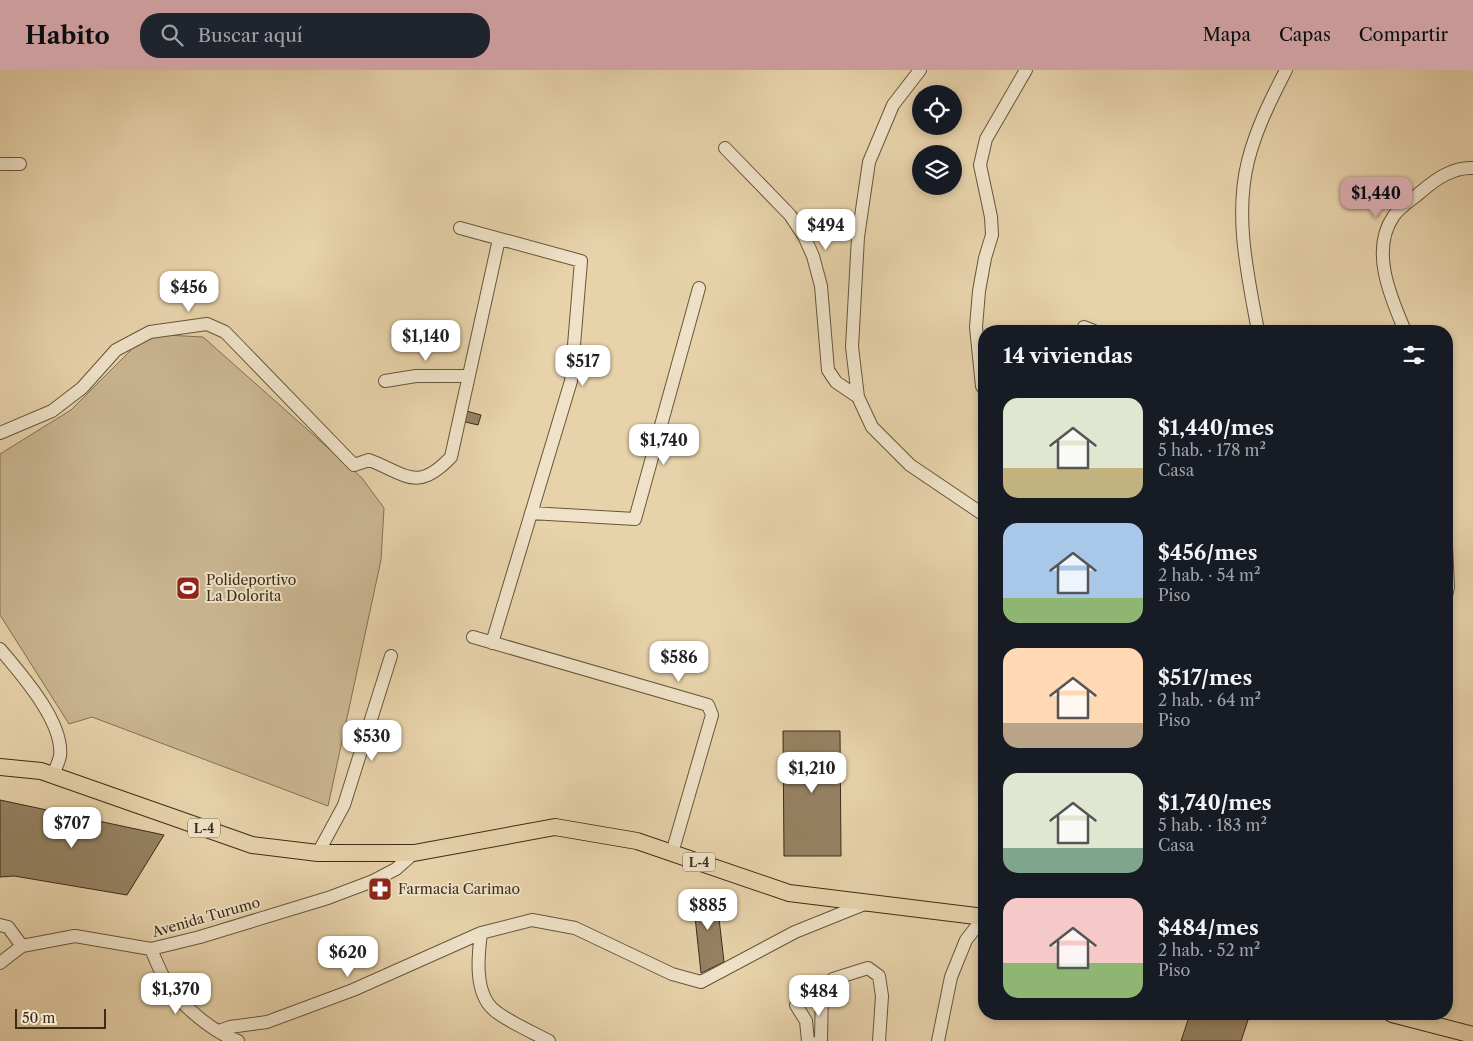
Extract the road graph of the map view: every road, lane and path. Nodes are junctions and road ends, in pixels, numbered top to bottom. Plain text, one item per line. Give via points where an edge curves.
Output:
1 (920, 70) edge
2 (1026, 70) edge
3 (1286, 70) edge
4 (724, 148) dead end
5 (0, 164) edge
6 (20, 164) dead end
7 (1473, 168) edge
8 (460, 228) dead end
9 (499, 239) junction
10 (699, 288) dead end
11 (1257, 325) edge
12 (1403, 325) edge
13 (978, 347) edge
14 (469, 376) junction
15 (385, 381) dead end
16 (858, 397) junction
17 (1, 428) edge
18 (978, 511) edge
19 (531, 513) junction
20 (473, 637) dead end
21 (492, 643) junction
22 (0, 649) edge
23 (391, 656) dead end
24 (0, 766) edge
25 (53, 775) junction
26 (318, 853) junction
27 (414, 853) junction
28 (672, 853) junction
29 (867, 903) junction
30 (978, 916) edge
31 (0, 925) edge
32 (978, 925) edge
33 (481, 933) junction
34 (22, 946) junction
35 (151, 949) junction
36 (0, 963) edge
37 (796, 1005) dead end
38 (1415, 1020) edge
39 (219, 1031) junction
40 (1473, 1035) edge
41 (238, 1041) edge
42 (549, 1041) edge
43 (808, 1041) edge
44 (819, 1041) edge
45 (879, 1041) edge
46 (938, 1041) edge

1 - 16 street via 893,105 869,162 858,237 852,338
2 - 13 street via 986,139 980,165 992,235 980,283 976,327
3 - 11 street via 1264,114 1247,162 1242,208 1245,259
4 - 16 street via 790,215 804,236 821,286 828,370 836,382
5 - 6 street
7 - 12 street via 1463,168 1437,178 1393,216 1384,235 1384,276
8 - 9 street
9 - 14 street
9 - 19 street via 582,261 571,381
10 - 19 street via 635,518
14 - 15 street via 416,376
14 - 17 street via 451,458 425,477 410,479 369,460 354,466 225,332 207,324 150,332 116,350 82,388 52,411
16 - 18 street via 872,427 910,465
19 - 21 street
20 - 21 street
21 - 28 street via 708,705 712,715
22 - 25 street via 29,683 57,731 60,757
23 - 26 street via 344,805
24 - 25 main road, L-4
25 - 26 main road, L-4 via 252,845
26 - 27 main road, L-4
27 - 28 main road, L-4 via 555,827 637,841
27 - 35 street, Avenida Turumo via 396,869 328,898
28 - 29 main road, L-4 via 789,893
29 - 30 main road, L-4
29 - 33 street via 795,932 701,982 630,956 575,928 532,920
31 - 34 street via 8,927
32 - 46 street via 966,940 951,978
33 - 39 street via 353,990 268,1022
33 - 42 street via 477,965 483,992 494,1010
34 - 35 street, Avenida Turumo via 75,936
34 - 36 street, Avenida Turumo
35 - 39 street via 168,985 192,1012
37 - 43 street via 806,1021
38 - 40 main road
39 - 41 street
44 - 45 street via 822,990 832,978 868,968 879,976 882,996

